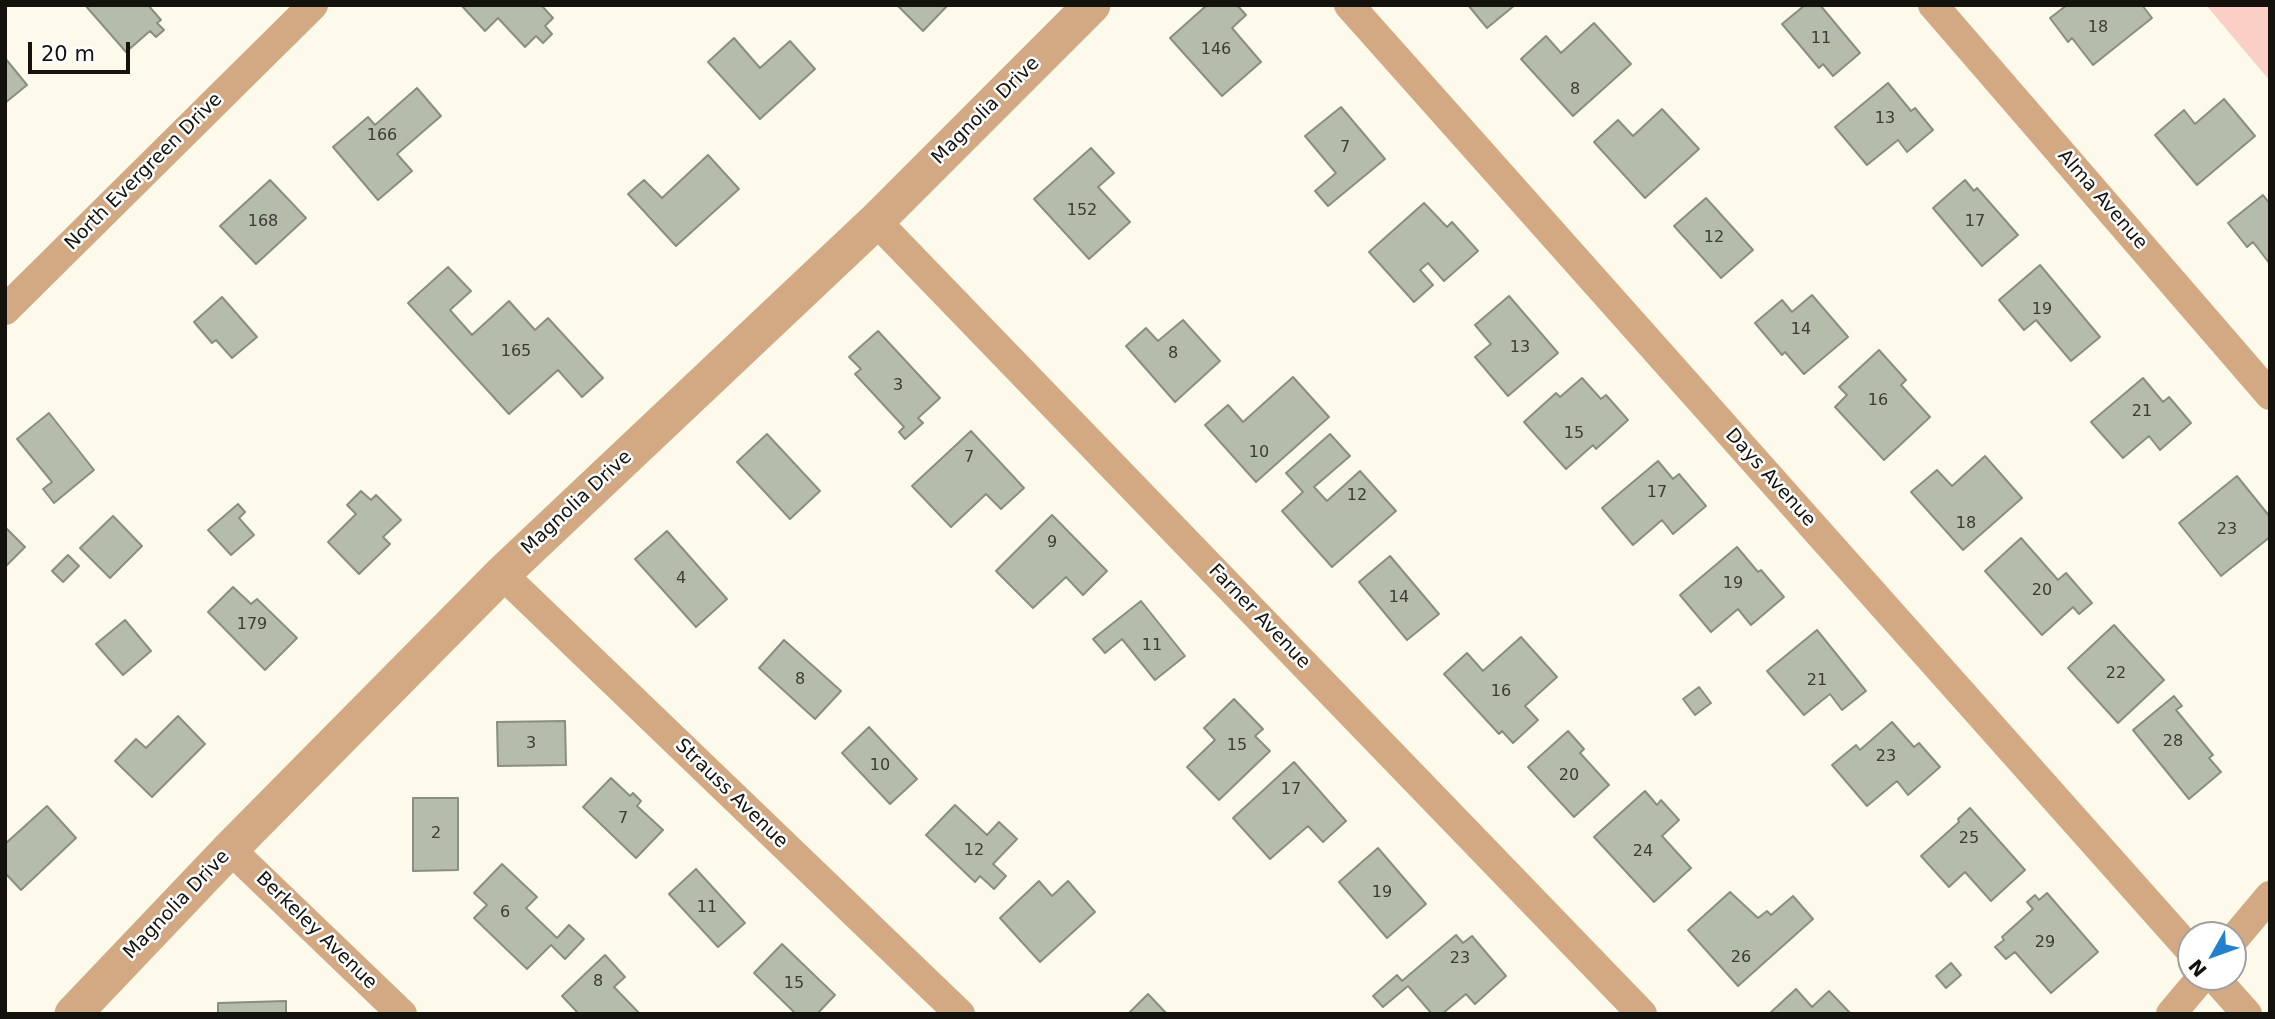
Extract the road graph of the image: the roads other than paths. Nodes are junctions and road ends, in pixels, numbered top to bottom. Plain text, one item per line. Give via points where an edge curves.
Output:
1 (313, 5) edge
2 (1092, 5) edge
3 (1349, 5) edge
4 (1933, 5) edge
5 (876, 221) junction
6 (5, 310) edge
7 (2270, 395) edge
8 (502, 574) junction
9 (230, 849) junction
10 (2270, 896) edge
11 (2247, 923) edge
12 (2177, 935) edge
13 (2190, 991) edge
14 (2226, 991) edge
15 (73, 1014) edge
16 (402, 1014) edge
17 (960, 1014) edge
18 (1642, 1014) edge
19 (2171, 1014) edge
20 (2247, 1014) edge

1 - 6 street, North Evergreen Drive
2 - 5 street, Magnolia Drive
3 - 12 street, Days Avenue
4 - 7 street, Alma Avenue
5 - 8 street, Magnolia Drive
5 - 18 street, Farner Avenue
8 - 9 street, Magnolia Drive
8 - 17 street, Strauss Avenue
9 - 15 street, Magnolia Drive
9 - 16 street, Berkeley Avenue
10 - 11 street
13 - 19 street
14 - 20 street

